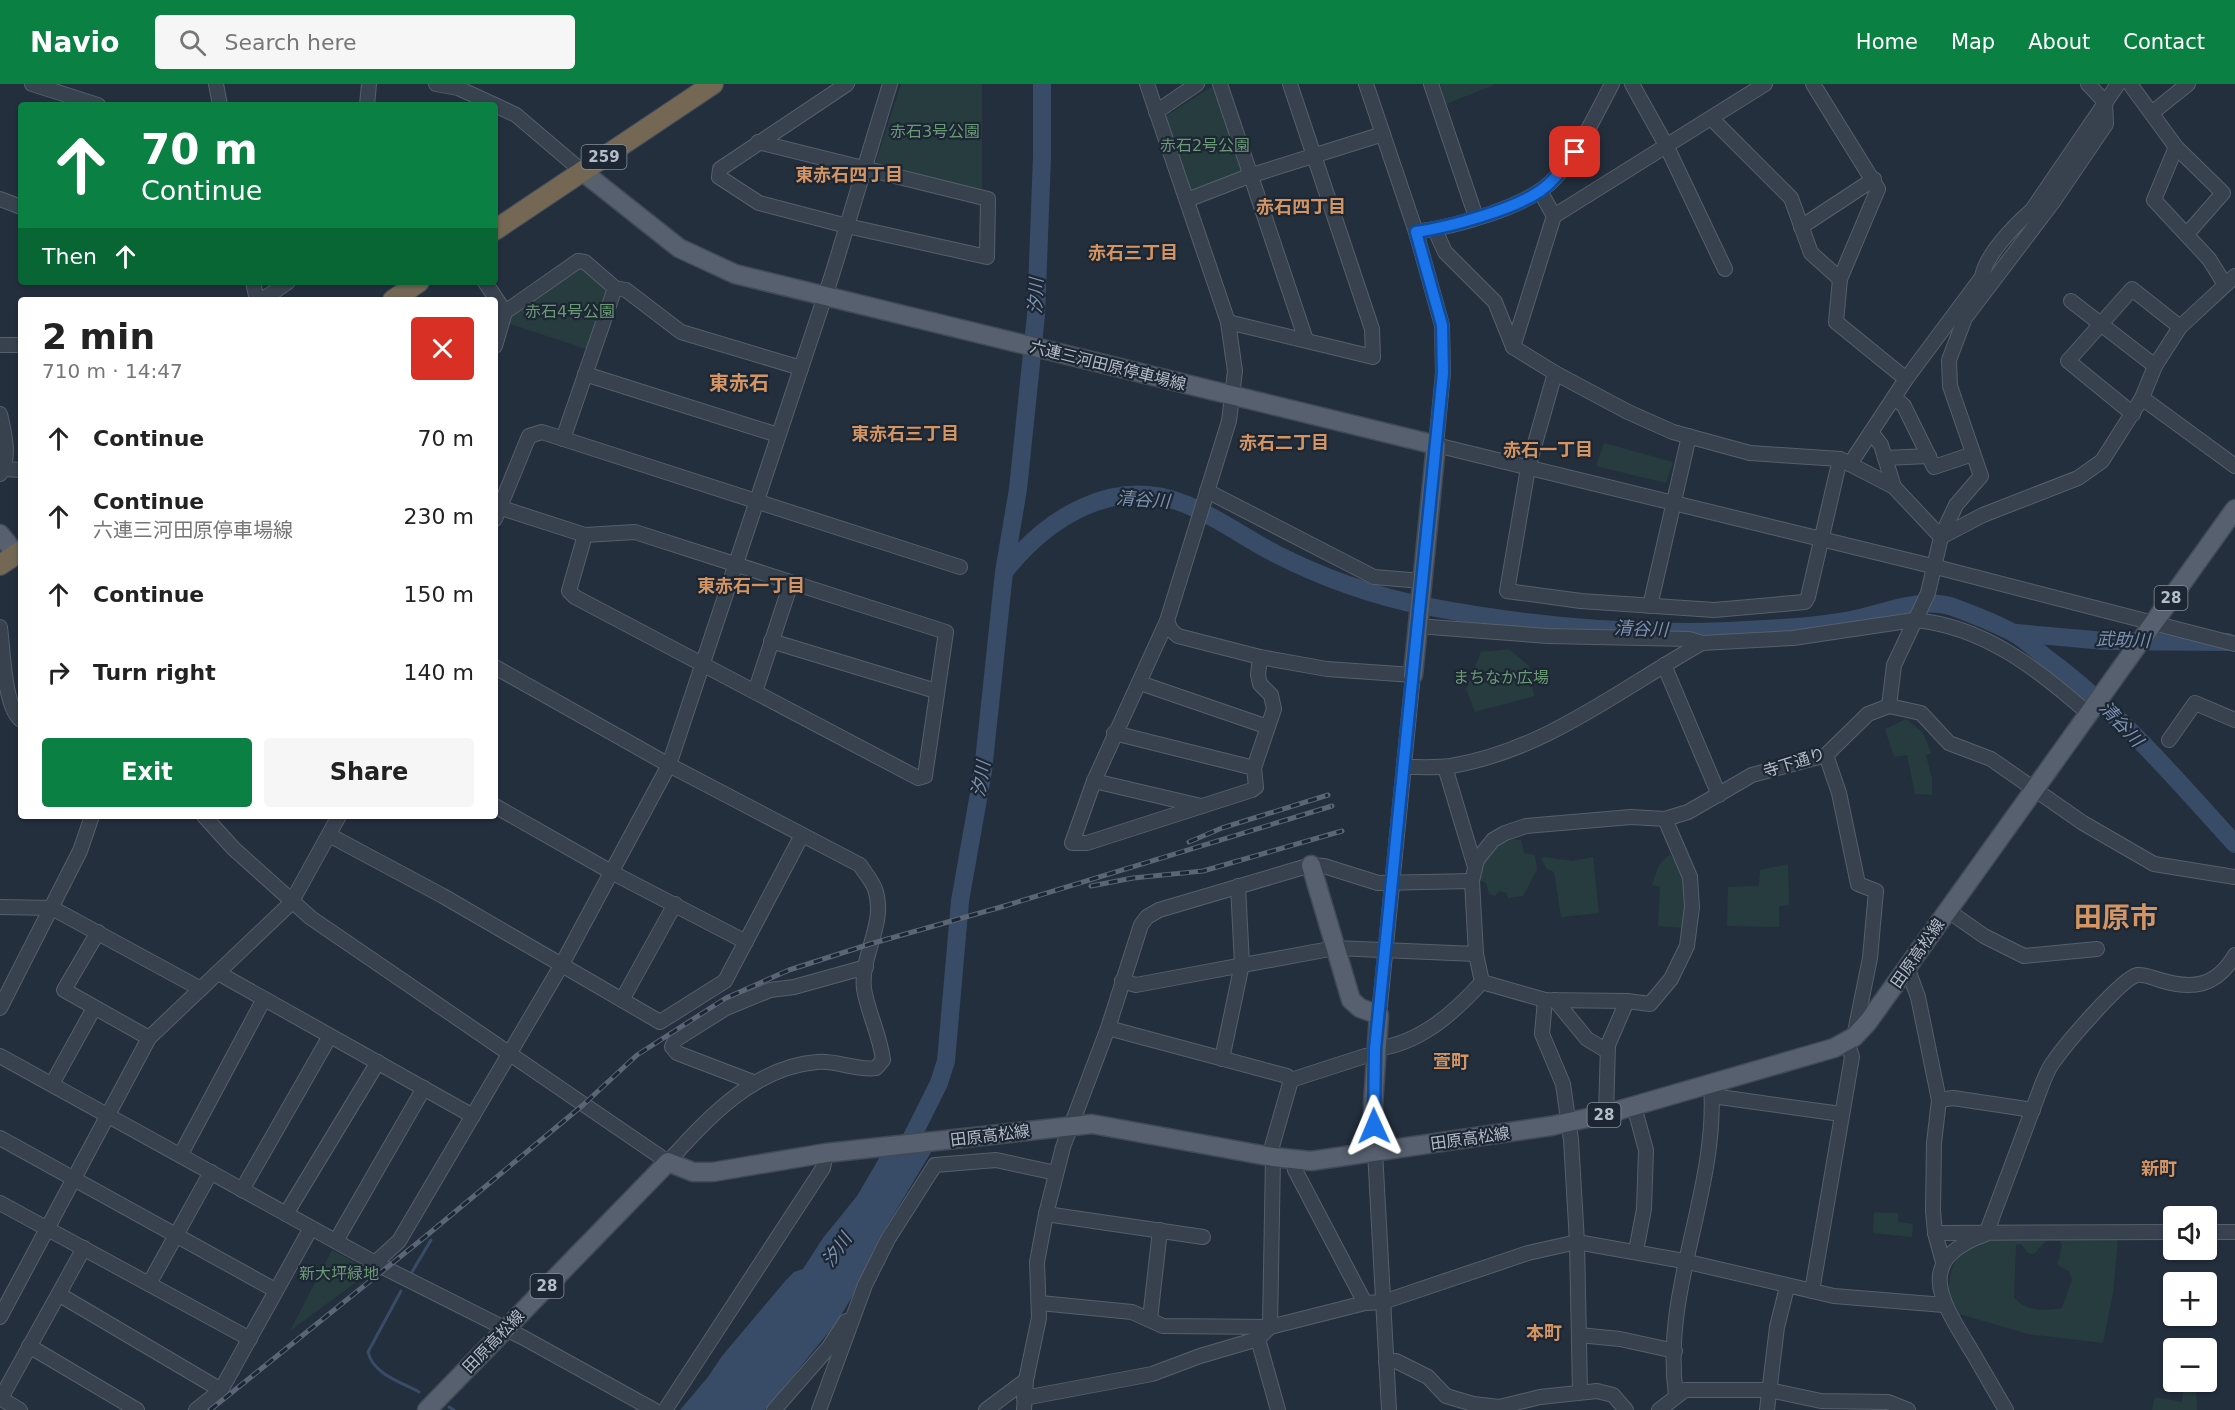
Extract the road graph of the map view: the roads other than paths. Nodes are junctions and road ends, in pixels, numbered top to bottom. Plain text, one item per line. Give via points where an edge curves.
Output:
1 (32, 84) edge
2 (216, 84) edge
3 (369, 84) edge
4 (436, 84) edge
5 (713, 84) edge
6 (847, 84) edge
7 (890, 84) edge
8 (1148, 84) edge
9 (1197, 84) edge
10 (1220, 84) edge
11 (1290, 84) edge
12 (1366, 84) edge
13 (1431, 84) edge
14 (1612, 84) edge
15 (1632, 84) edge
16 (1765, 84) edge
17 (1813, 84) edge
18 (2088, 84) edge
19 (2118, 84) edge
20 (2130, 84) edge
21 (2188, 84) edge
22 (89, 102) edge
23 (219, 102) edge
24 (367, 102) edge
25 (488, 102) edge
26 (2105, 102) junction
27 (498, 106) edge
28 (1156, 112) junction
29 (2153, 112) junction
30 (1712, 118) junction
31 (1383, 134) junction
32 (758, 142) junction
33 (1666, 145) junction
34 (2176, 147) junction
35 (1316, 157) junction
36 (864, 169) junction
37 (583, 172) junction
38 (1249, 176) junction
39 (1874, 180) junction
40 (1540, 191) junction
41 (0, 199) edge
42 (1187, 200) junction
43 (18, 206) edge
44 (1554, 216) junction
45 (1476, 217) junction
46 (847, 226) junction
47 (1801, 227) junction
48 (498, 228) edge
49 (1435, 230) junction
50 (1416, 232) junction
51 (2187, 234) junction
52 (1725, 269) dead end
53 (1840, 279) junction
54 (2230, 279) edge
55 (284, 285) edge
56 (415, 285) edge
57 (615, 288) junction
58 (825, 295) junction
59 (266, 297) edge
60 (397, 297) edge
61 (498, 302) edge
62 (2072, 302) dead end
63 (505, 312) junction
64 (1228, 322) junction
65 (2100, 325) junction
66 (2180, 327) junction
67 (498, 336) edge
68 (1306, 340) junction
69 (0, 345) edge
70 (18, 345) edge
71 (1513, 347) junction
72 (2155, 366) junction
73 (801, 368) junction
74 (1555, 373) junction
75 (585, 374) junction
76 (1906, 379) junction
77 (1230, 397) junction
78 (1894, 397) junction
79 (2142, 398) junction
80 (0, 414) edge
81 (2133, 414) junction
82 (1871, 432) junction
83 (778, 435) junction
84 (1689, 436) junction
85 (563, 439) junction
86 (1436, 445) junction
87 (1973, 454) junction
88 (1929, 456) junction
89 (1885, 458) junction
90 (1845, 461) junction
91 (2235, 466) edge
92 (1528, 468) junction
93 (18, 470) edge
94 (2, 471) edge
95 (1894, 487) junction
96 (1207, 491) junction
97 (756, 500) junction
98 (1674, 503) junction
99 (498, 509) edge
100 (2235, 509) edge
101 (498, 511) edge
102 (0, 534) edge
103 (585, 535) junction
104 (1941, 537) junction
105 (1821, 540) junction
106 (15, 558) edge
107 (734, 565) junction
108 (960, 567) dead end
109 (1936, 567) junction
110 (791, 583) junction
111 (1422, 584) junction
112 (1650, 606) junction
113 (1915, 618) junction
114 (1167, 621) junction
115 (1417, 622) junction
116 (2153, 623) junction
117 (0, 627) edge
118 (771, 642) junction
119 (1702, 644) junction
120 (2235, 644) edge
121 (1260, 657) junction
122 (701, 662) junction
123 (1664, 665) junction
124 (498, 669) edge
125 (1413, 675) junction
126 (1140, 683) junction
127 (936, 691) junction
128 (755, 692) junction
129 (1889, 706) junction
130 (2090, 712) junction
131 (18, 718) edge
132 (2235, 720) edge
133 (1268, 728) junction
134 (1114, 733) junction
135 (2169, 740) dead end
136 (1826, 755) junction
137 (669, 765) junction
138 (1405, 767) junction
139 (1445, 767) junction
140 (1254, 768) junction
141 (1094, 781) junction
142 (2036, 789) junction
143 (1719, 795) junction
144 (1203, 806) junction
145 (498, 808) edge
146 (91, 819) edge
147 (207, 819) edge
148 (337, 819) edge
149 (1665, 819) junction
150 (329, 835) junction
151 (802, 835) junction
152 (1311, 865) junction
153 (613, 873) junction
154 (1474, 874) junction
155 (2235, 877) edge
156 (1393, 885) junction
157 (1238, 886) junction
158 (291, 903) junction
159 (675, 904) junction
160 (0, 907) edge
161 (52, 908) junction
162 (1947, 910) junction
163 (98, 932) junction
164 (746, 942) junction
165 (1335, 948) junction
166 (2097, 949) dead end
167 (1387, 950) junction
168 (1476, 954) junction
169 (2235, 955) edge
170 (1242, 964) junction
171 (561, 966) junction
172 (866, 967) junction
173 (1907, 967) junction
174 (220, 974) junction
175 (1122, 981) junction
176 (1482, 982) junction
177 (201, 989) junction
178 (264, 999) junction
179 (622, 1000) junction
180 (1550, 1000) junction
181 (1627, 1001) junction
182 (0, 1008) edge
183 (94, 1008) junction
184 (1379, 1015) junction
185 (1108, 1028) junction
186 (330, 1036) junction
187 (149, 1038) junction
188 (1851, 1039) junction
189 (1607, 1051) junction
190 (510, 1054) junction
191 (1375, 1054) junction
192 (0, 1056) edge
193 (1222, 1059) junction
194 (378, 1062) junction
195 (1290, 1080) junction
196 (753, 1082) junction
197 (52, 1084) junction
198 (424, 1088) junction
199 (1712, 1090) junction
200 (1939, 1100) junction
201 (1634, 1106) junction
202 (2033, 1110) junction
203 (1606, 1114) junction
204 (1841, 1114) junction
205 (110, 1115) junction
206 (473, 1116) junction
207 (1569, 1123) junction
208 (1073, 1125) junction
209 (0, 1138) edge
210 (949, 1140) junction
211 (1375, 1151) junction
212 (826, 1153) junction
213 (181, 1154) junction
214 (1271, 1157) junction
215 (1293, 1161) junction
216 (668, 1162) junction
217 (935, 1164) junction
218 (211, 1172) junction
219 (1056, 1173) junction
220 (75, 1180) junction
221 (242, 1190) junction
222 (0, 1203) edge
223 (286, 1214) junction
224 (1046, 1214) junction
225 (49, 1227) junction
226 (311, 1228) junction
227 (2234, 1228) edge
228 (1160, 1230) junction
229 (2217, 1230) edge
230 (1935, 1233) junction
231 (2163, 1233) edge
232 (1986, 1234) junction
233 (176, 1237) junction
234 (1203, 1237) dead end
235 (336, 1241) junction
236 (1577, 1242) junction
237 (84, 1248) junction
238 (1636, 1251) junction
239 (1684, 1261) junction
240 (1943, 1262) junction
241 (375, 1263) junction
242 (149, 1284) junction
243 (865, 1285) junction
244 (1787, 1287) junction
245 (274, 1290) junction
246 (1812, 1291) junction
247 (60, 1295) junction
248 (1383, 1302) junction
249 (1040, 1303) junction
250 (1365, 1303) junction
251 (1944, 1305) junction
252 (0, 1317) edge
253 (1150, 1319) junction
254 (1270, 1327) junction
255 (504, 1330) junction
256 (1579, 1335) junction
257 (250, 1339) junction
258 (1258, 1339) junction
259 (29, 1346) junction
260 (1675, 1351) junction
261 (1386, 1362) junction
262 (1026, 1380) junction
263 (221, 1390) junction
264 (1770, 1390) junction
265 (1580, 1392) junction
266 (1676, 1395) junction
267 (1446, 1396) junction
268 (0, 1398) edge
269 (1024, 1404) edge
270 (20, 1410) edge
271 (136, 1410) edge
272 (196, 1410) edge
273 (427, 1410) edge
274 (654, 1410) edge
275 (665, 1410) edge
276 (774, 1410) edge
277 (819, 1410) edge
278 (986, 1410) edge
279 (1278, 1410) edge
280 (1389, 1410) edge
281 (1440, 1410) edge
282 (1626, 1410) edge
283 (1659, 1410) edge
284 (1767, 1410) edge
285 (1908, 1410) edge
286 (2006, 1410) edge

1 - 22 street
2 - 23 street
3 - 24 street
4 - 25 street via 458,88
5 - 37 highway, 259
6 - 32 street
7 - 36 street
8 - 28 street
9 - 28 street
10 - 38 street
11 - 35 street
12 - 31 street
13 - 45 street
14 - 40 street via 1575,152
15 - 33 street
16 - 30 street
17 - 39 street
18 - 26 street
19 - 26 street
20 - 29 street
21 - 29 street
26 - 76 street via 2032,210 2015,225 1983,268 1982,277
26 - 87 street via 2106,124 1965,318 1949,360 1950,386
27 - 37 street via 516,115
28 - 42 street
29 - 34 street
30 - 33 street
30 - 47 street via 1791,198
31 - 35 street
31 - 50 street
32 - 36 street
32 - 46 street via 720,170 719,177 759,203
33 - 44 street
33 - 52 street
34 - 51 street via 2154,200
34 - 51 street via 2223,193
35 - 38 street
35 - 68 street via 1372,329 1373,357
36 - 46 street
36 - 46 street via 988,199 987,257
37 - 48 highway, 259
37 - 58 main road, 六連三河田原停車場線 via 679,248 735,274
38 - 42 street
38 - 68 street
39 - 47 street
39 - 53 street via 1878,189
40 - 44 street
40 - 45 street
41 - 43 street
42 - 64 street
44 - 71 street
45 - 49 street
46 - 58 street
47 - 53 street via 1811,253
49 - 50 street
49 - 71 street via 1445,252 1495,302
50 - 86 street via 1442,325 1443,373
51 - 54 street
53 - 76 street via 1836,322
54 - 66 street
55 - 59 street
56 - 60 highway
57 - 63 street via 585,262 578,261
57 - 73 street via 626,290 681,332
57 - 75 street
58 - 73 street
58 - 77 main road, 六連三河田原停車場線
61 - 63 street
62 - 65 street
63 - 67 street
64 - 68 street
64 - 77 street via 1235,371
65 - 66 street via 2132,289
65 - 72 street
65 - 81 street via 2068,361
66 - 72 street
69 - 70 street
71 - 74 street
72 - 79 street
73 - 83 street
74 - 84 street via 1628,412
74 - 92 street
75 - 83 street
75 - 85 street
76 - 78 street
77 - 86 main road, 六連三河田原停車場線
77 - 96 street via 1225,436
78 - 82 street
78 - 88 street via 1904,406
79 - 81 street
79 - 91 street
80 - 94 street via 6,442
81 - 104 street via 2102,462 2078,478 1983,515
82 - 89 street
82 - 90 street
83 - 97 street
84 - 90 street via 1750,453
84 - 98 street
85 - 97 street
85 - 99 street via 542,432 529,436
86 - 92 street
86 - 111 main road
87 - 88 street via 1934,467
87 - 104 street via 1981,476 1956,505
88 - 89 street
89 - 95 street
90 - 95 street
90 - 105 street
92 - 98 street
92 - 112 street via 1507,591
93 - 94 street
95 - 104 street
96 - 111 street via 1374,577
96 - 114 street
97 - 107 street
97 - 108 street
98 - 105 street
98 - 112 street
100 - 116 main road, 田原高松線 / 28
101 - 103 street
102 - 106 main road
103 - 107 street via 635,532
103 - 122 street via 569,591
104 - 109 street
105 - 109 street
105 - 112 street via 1805,602 1714,610
107 - 110 street
107 - 122 street
109 - 113 street via 1929,593
109 - 116 street
110 - 118 street
110 - 127 street via 946,632
111 - 115 main road
113 - 119 street via 1792,638
113 - 129 street via 1894,665
113 - 130 street via 1976,635 2003,649
114 - 121 street via 1178,636
114 - 126 street
115 - 119 street via 1548,636 1689,639
115 - 125 main road
116 - 120 street
116 - 130 main road, 田原高松線 / 28
117 - 131 street via 10,702
118 - 127 street
118 - 128 street
119 - 123 street
121 - 125 street via 1327,669
121 - 133 street via 1260,684 1274,702
122 - 128 street
122 - 137 street
123 - 139 street via 1570,724 1486,758
123 - 143 street
124 - 137 street
125 - 138 street
126 - 133 street
126 - 134 street
127 - 128 street via 925,776 918,778
129 - 136 street, 寺下通り via 1868,714
129 - 142 street via 1921,713 1949,743 1991,759
130 - 142 main road, 田原高松線 / 28
132 - 135 street via 2195,703
133 - 140 street
134 - 140 street
134 - 141 street
136 - 143 street, 寺下通り via 1752,775
136 - 188 street via 1839,793 1858,884 1876,891 1870,958
137 - 151 street
137 - 153 street
138 - 139 street
138 - 156 street
139 - 154 street
140 - 144 street via 1256,787 1252,790
141 - 144 street
141 - 144 street via 1072,843 1087,843
142 - 155 street via 2083,824 2154,864
142 - 162 main road, 田原高松線 / 28
143 - 149 street, 寺下通り
145 - 153 street
146 - 161 street
147 - 158 street
148 - 150 street
149 - 154 street, 寺下通り via 1631,817 1526,826 1493,840 1478,860
149 - 181 street via 1690,877 1692,907 1687,946 1671,979 1650,1004
150 - 158 street
150 - 171 street
151 - 164 street
151 - 172 street via 860,866 875,889 878,917
152 - 156 street
152 - 157 street
152 - 165 main road
153 - 159 street
153 - 171 street
154 - 156 street
154 - 168 street
156 - 167 street
157 - 170 street
157 - 175 street via 1147,917
158 - 174 street
158 - 190 street
159 - 164 street
159 - 179 street
160 - 161 street
161 - 163 street
161 - 182 street
162 - 166 street via 1984,936 2024,956
162 - 173 main road, 田原高松線 / 28
163 - 177 street
163 - 183 street via 64,990
164 - 179 street via 725,981 660,1022
165 - 167 street
165 - 170 street
165 - 184 main road via 1351,1000
167 - 168 street
167 - 184 street
168 - 176 street
169 - 202 street via 2217,975 2195,986 2182,987 2144,975 2131,978 2082,1026 2052,1063
170 - 175 street via 1136,985
170 - 193 street
171 - 179 street
171 - 190 street
172 - 196 street via 864,988 883,1060 876,1068 865,1070 820,1061 775,1071
172 - 196 street via 770,990 726,1008 675,1040 672,1047 676,1053
173 - 188 main road, 田原高松線 / 28
173 - 200 street via 1918,997
174 - 177 street
174 - 178 street
175 - 185 street
176 - 180 street
176 - 191 street via 1460,1006 1423,1034
177 - 187 street
178 - 186 street
178 - 213 street
180 - 181 street
180 - 189 street via 1587,1039
180 - 207 street via 1542,1034 1563,1084
181 - 189 street
183 - 187 street
183 - 197 street
184 - 191 main road
185 - 193 street
185 - 208 street
186 - 194 street
186 - 221 street
187 - 205 street
188 - 199 main road, 田原高松線 / 28
188 - 204 street via 1852,1057
189 - 203 street
190 - 206 street
190 - 216 street
191 - 195 street
191 - 211 main road
192 - 197 street
193 - 195 street
194 - 198 street
194 - 223 street
195 - 214 street
196 - 216 street
197 - 205 street
198 - 206 street
198 - 235 street
199 - 201 main road, 田原高松線 / 28
199 - 204 street
199 - 239 street via 1705,1181
200 - 202 street via 1953,1098
200 - 230 street via 1934,1143
201 - 203 main road, 田原高松線 / 28
201 - 238 street via 1646,1150 1644,1209
202 - 232 street
203 - 207 main road, 田原高松線 / 28
204 - 246 street
205 - 213 street
205 - 220 street
206 - 241 street via 399,1242
207 - 211 main road, 田原高松線 / 28
207 - 236 street
208 - 210 main road, 田原高松線 / 28
208 - 214 main road, 田原高松線 / 28 via 1092,1124
208 - 219 street
209 - 220 street
210 - 212 main road, 田原高松線 / 28
210 - 217 street
211 - 215 main road, 田原高松線 / 28
211 - 248 street
212 - 216 main road, 田原高松線 / 28 via 713,1172 693,1172
212 - 275 street via 823,1168
213 - 218 street
214 - 215 main road, 田原高松線 / 28
214 - 254 street
215 - 250 street via 1294,1170
216 - 255 main road, 田原高松線 / 28
217 - 219 street via 996,1160
217 - 243 street via 888,1239
218 - 221 street
218 - 233 street
219 - 224 street
220 - 225 street
220 - 233 street
221 - 223 street
222 - 225 street
223 - 226 street
224 - 228 street
224 - 249 street via 1037,1262
225 - 237 street
225 - 252 street
226 - 235 street
226 - 245 street
227 - 229 street
228 - 234 street
228 - 253 street
230 - 232 street
230 - 240 street
231 - 232 street
232 - 240 street via 1963,1244
233 - 242 street
233 - 245 street
235 - 241 street
236 - 238 street
236 - 248 street via 1528,1253
236 - 256 street
237 - 242 street
237 - 247 street
238 - 239 street
239 - 244 street
239 - 260 street
240 - 251 street via 1939,1285
241 - 255 street
242 - 257 street
243 - 276 street via 830,1347
243 - 277 street
244 - 246 street
244 - 264 street via 1777,1327
245 - 257 street
246 - 251 street
247 - 259 street
247 - 263 street
248 - 250 street
248 - 261 street
249 - 253 street via 1132,1312
249 - 262 street
250 - 254 street
251 - 286 street
253 - 254 street via 1163,1326
254 - 258 street
255 - 273 main road, 田原高松線 / 28
255 - 274 street
256 - 260 street
256 - 265 street
257 - 263 street
258 - 269 street via 1152,1374
258 - 279 street
259 - 268 street
259 - 271 street
260 - 266 street
261 - 267 street via 1396,1361 1428,1377
261 - 280 street
262 - 269 street
262 - 278 street
263 - 272 street
264 - 266 street via 1685,1390
264 - 284 street
264 - 285 street via 1821,1401 1888,1402
265 - 267 street via 1499,1407
265 - 282 street via 1607,1392
266 - 283 street
267 - 281 street
268 - 270 street

